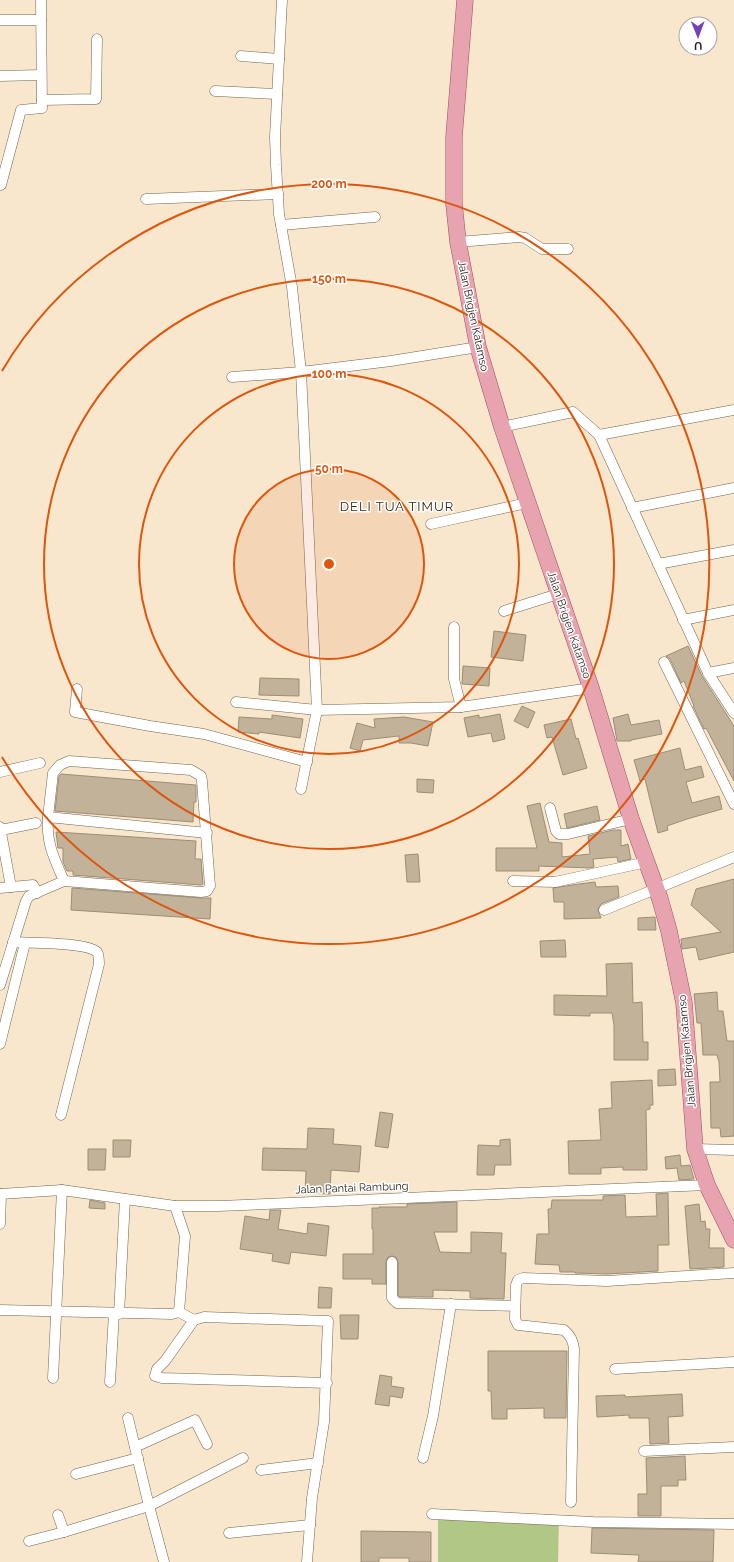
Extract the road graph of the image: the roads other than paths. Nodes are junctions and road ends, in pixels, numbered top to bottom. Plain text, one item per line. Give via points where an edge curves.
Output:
1 (41, 0) edge
2 (282, 0) edge
3 (465, 0) edge
4 (0, 20) edge
5 (41, 20) junction
6 (97, 39) dead end
7 (242, 56) dead end
8 (279, 59) junction
9 (42, 75) junction
10 (0, 76) edge
11 (215, 91) dead end
12 (277, 94) junction
13 (42, 100) junction
14 (0, 185) edge
15 (278, 194) junction
16 (146, 199) dead end
17 (375, 217) dead end
18 (281, 225) junction
19 (458, 242) junction
20 (568, 249) dead end
21 (478, 347) junction
22 (301, 372) junction
23 (232, 377) dead end
24 (734, 410) edge
25 (502, 427) junction
26 (599, 435) junction
27 (734, 488) edge
28 (527, 503) junction
29 (632, 508) junction
30 (431, 524) dead end
31 (734, 550) edge
32 (658, 564) junction
33 (558, 594) junction
34 (734, 610) edge
35 (504, 611) dead end
36 (684, 620) junction
37 (454, 627) dead end
38 (664, 662) dead end
39 (734, 668) edge
40 (708, 674) junction
41 (591, 688) junction
42 (77, 689) dead end
43 (236, 702) dead end
44 (461, 707) junction
45 (318, 710) junction
46 (734, 713) edge
47 (307, 762) junction
48 (40, 763) dead end
49 (0, 772) edge
50 (301, 789) dead end
51 (734, 804) edge
52 (550, 808) dead end
53 (48, 817) junction
54 (631, 819) junction
55 (36, 823) dead end
56 (0, 829) edge
57 (207, 833) junction
58 (734, 857) edge
59 (647, 862) junction
60 (513, 881) dead end
61 (63, 882) junction
62 (11, 887) junction
63 (0, 888) edge
64 (656, 888) junction
65 (37, 893) junction
66 (604, 910) dead end
67 (13, 942) junction
68 (25, 943) junction
69 (0, 985) edge
70 (0, 1044) edge
71 (61, 1116) dead end
72 (695, 1149) junction
73 (734, 1150) edge
74 (707, 1185) junction
75 (62, 1190) junction
76 (1, 1194) edge
77 (126, 1199) junction
78 (175, 1206) junction
79 (0, 1224) edge
80 (734, 1240) edge
81 (392, 1262) dead end
82 (734, 1273) edge
83 (451, 1304) junction
84 (515, 1306) junction
85 (0, 1310) edge
86 (55, 1311) junction
87 (179, 1312) junction
88 (116, 1314) junction
89 (194, 1320) junction
90 (734, 1362) edge
91 (615, 1369) dead end
92 (53, 1378) dead end
93 (110, 1382) dead end
94 (327, 1382) junction
95 (128, 1418) dead end
96 (207, 1444) dead end
97 (135, 1447) junction
98 (734, 1447) edge
99 (644, 1451) dead end
100 (138, 1458) junction
101 (243, 1458) dead end
102 (423, 1458) dead end
103 (318, 1463) junction
104 (261, 1470) dead end
105 (76, 1474) dead end
106 (571, 1502) dead end
107 (148, 1506) junction
108 (58, 1514) dead end
109 (432, 1514) dead end
110 (734, 1524) edge
111 (310, 1525) junction
112 (64, 1532) junction
113 (229, 1533) dead end
114 (29, 1541) dead end
115 (164, 1562) edge
116 (307, 1562) edge

1 - 5 street
2 - 8 street
3 - 19 main road, Jalan Brigjen Katamso via 454,137 454,204
4 - 5 street
5 - 9 street
6 - 13 street via 96,99
7 - 8 street
8 - 12 street
9 - 10 street
9 - 13 street
11 - 12 street
12 - 15 street via 275,137
13 - 14 street via 42,108 21,110
15 - 16 street
15 - 18 street
17 - 18 street
18 - 22 street via 292,287
19 - 20 street via 519,237 546,250
19 - 21 main road, Jalan Brigjen Katamso
21 - 22 street
21 - 25 main road, Jalan Brigjen Katamso
22 - 23 street
22 - 45 street
24 - 26 street
25 - 26 street via 573,412
25 - 28 main road, Jalan Brigjen Katamso
26 - 29 street
27 - 29 street
28 - 30 street
28 - 33 main road, Jalan Brigjen Katamso
29 - 32 street
31 - 32 street
32 - 36 street
33 - 35 street
33 - 41 main road, Jalan Brigjen Katamso
34 - 36 street
36 - 40 street
37 - 44 street via 454,679
38 - 51 street
39 - 40 street
40 - 46 street
41 - 44 street
41 - 54 main road, Jalan Brigjen Katamso
42 - 47 street via 75,712 204,734
43 - 45 street
44 - 45 street
45 - 47 street
47 - 50 street
48 - 49 street
52 - 54 street via 556,831 560,834
53 - 57 street
53 - 57 street via 53,773 60,765 69,761 176,768 191,770 201,776
53 - 61 street via 51,853
54 - 59 main road, Jalan Brigjen Katamso
55 - 56 street
56 - 62 street
57 - 61 street via 210,875 210,886 207,891
58 - 64 street
59 - 60 street via 555,882
59 - 64 main road, Jalan Brigjen Katamso
61 - 65 street
62 - 63 street
62 - 65 street via 33,885
64 - 66 street
64 - 72 main road, Jalan Brigjen Katamso via 669,931 684,1002
65 - 67 street via 26,900
67 - 68 street
67 - 69 street
68 - 70 street
68 - 71 street via 84,946 96,951 99,956
72 - 73 street
72 - 74 main road, Jalan Brigjen Katamso
74 - 78 street, Jalan Pantai Rambung
74 - 80 main road, Jalan Brigjen Katamso
75 - 76 street, Jalan Pantai Rambung
75 - 77 street, Jalan Pantai Rambung
75 - 86 street
76 - 79 street
77 - 78 street, Jalan Pantai Rambung
77 - 88 street
78 - 87 street via 185,1236
81 - 83 street via 394,1301
82 - 84 street via 607,1281 523,1278 518,1280 516,1286
83 - 84 street
83 - 102 street via 433,1416
84 - 106 street via 515,1319 518,1325 564,1330 573,1342
85 - 86 street
86 - 88 street
86 - 92 street
87 - 88 street
87 - 89 street
88 - 93 street
89 - 94 street via 204,1317 328,1321
89 - 94 street via 157,1369 155,1376
90 - 91 street
94 - 103 street
95 - 97 street
96 - 97 street via 195,1420
97 - 100 street
98 - 99 street
100 - 105 street
100 - 107 street
101 - 107 street
103 - 104 street
103 - 111 street
107 - 112 street
107 - 115 street
108 - 112 street
109 - 110 street via 593,1522
111 - 113 street
111 - 116 street
112 - 114 street

